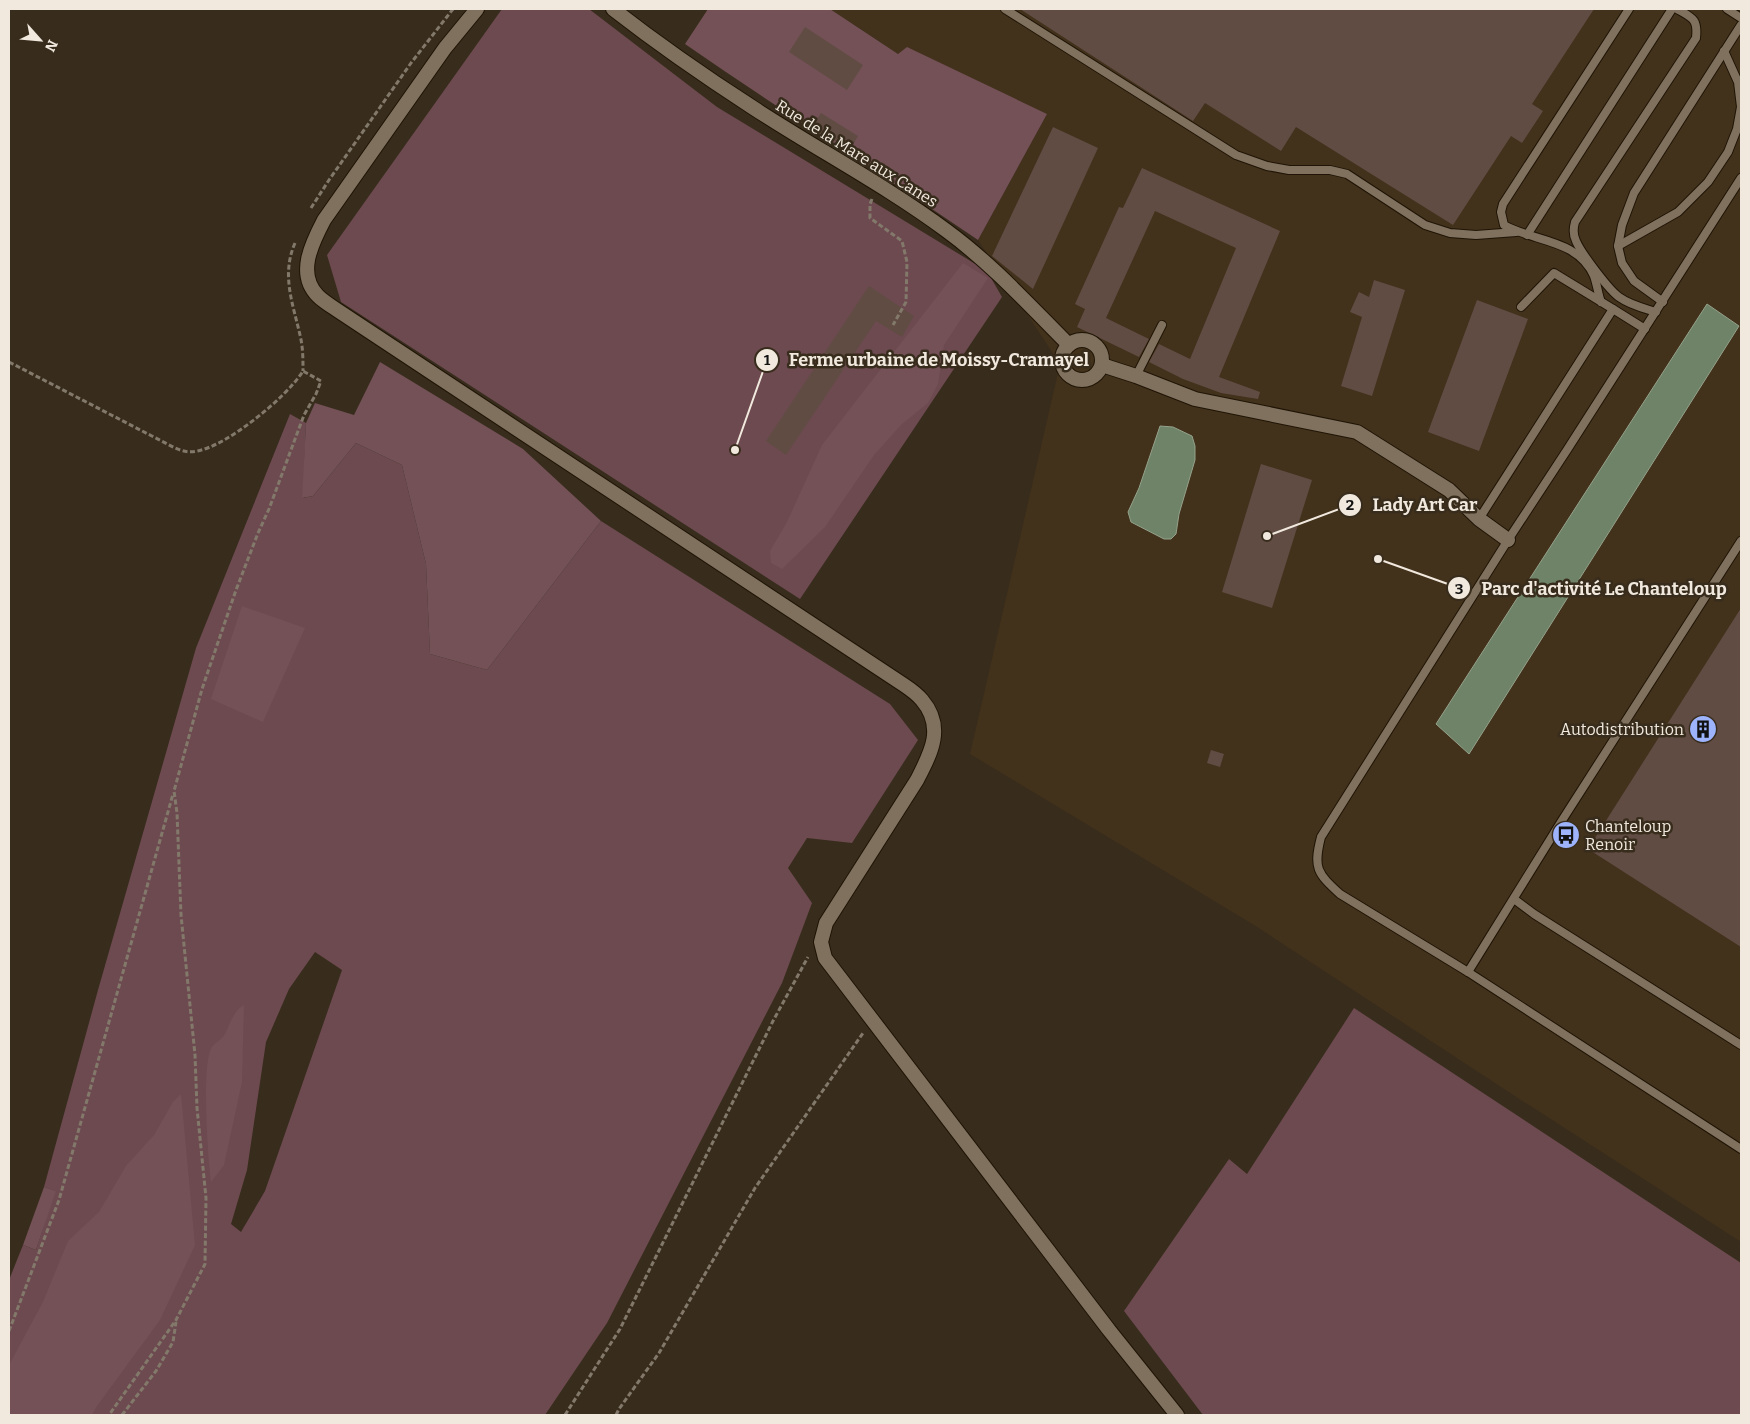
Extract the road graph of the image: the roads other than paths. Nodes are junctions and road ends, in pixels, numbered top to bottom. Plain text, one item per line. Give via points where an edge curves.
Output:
1 (477, 9) edge
2 (613, 9) edge
3 (1005, 9) edge
4 (1629, 9) edge
5 (1672, 9) edge
6 (1678, 9) edge
7 (1727, 9) edge
8 (1741, 18) edge
9 (1741, 25) edge
10 (1724, 51) junction
11 (1741, 107) edge
12 (1741, 178) edge
13 (1516, 232) junction
14 (1527, 235) junction
15 (1618, 246) junction
16 (1601, 302) junction
17 (1663, 302) junction
18 (1521, 307) dead end
19 (1613, 310) junction
20 (1656, 312) junction
21 (1162, 325) dead end
22 (1645, 329) junction
23 (1069, 345) junction
24 (1102, 366) junction
25 (1136, 376) junction
26 (1479, 519) junction
27 (1508, 540) junction
28 (1741, 540) edge
29 (1514, 899) junction
30 (1468, 972) junction
31 (1741, 1045) edge
32 (1741, 1149) edge
33 (1177, 1415) edge

1 - 33 street via 444,48 324,220 307,262 308,281 317,296 337,310 922,700 932,717 935,735 929,756 826,923 821,942 826,958 1103,1323
2 - 23 street, Rue de la Mare aux Canes via 665,50 948,232 978,256
3 - 13 lane via 1236,155 1289,170 1330,170 1347,174 1425,225 1450,233
4 - 13 lane via 1503,204 1504,225
5 - 14 lane
6 - 20 lane via 1694,19 1696,38 1575,222 1573,231 1576,242 1606,285 1619,297
7 - 8 lane
9 - 10 lane
10 - 11 lane via 1738,82
10 - 15 lane via 1634,192
11 - 15 lane via 1728,152 1708,182 1678,212
12 - 17 lane
13 - 14 lane
14 - 16 lane via 1548,240 1576,253 1594,275
15 - 17 lane via 1622,263 1634,281
16 - 18 lane via 1554,273
16 - 19 lane
17 - 20 lane
19 - 22 lane
19 - 26 lane
20 - 22 lane
21 - 25 lane
22 - 27 lane
23 - 24 street via 1079,340 1095,345 1102,354
23 - 24 street via 1062,360 1069,376 1088,379
24 - 25 street
25 - 26 street via 1195,399 1357,432 1449,490
26 - 27 street
27 - 30 lane via 1321,837 1317,854 1318,868 1340,894
28 - 29 lane
29 - 30 lane
29 - 31 lane
30 - 32 lane

